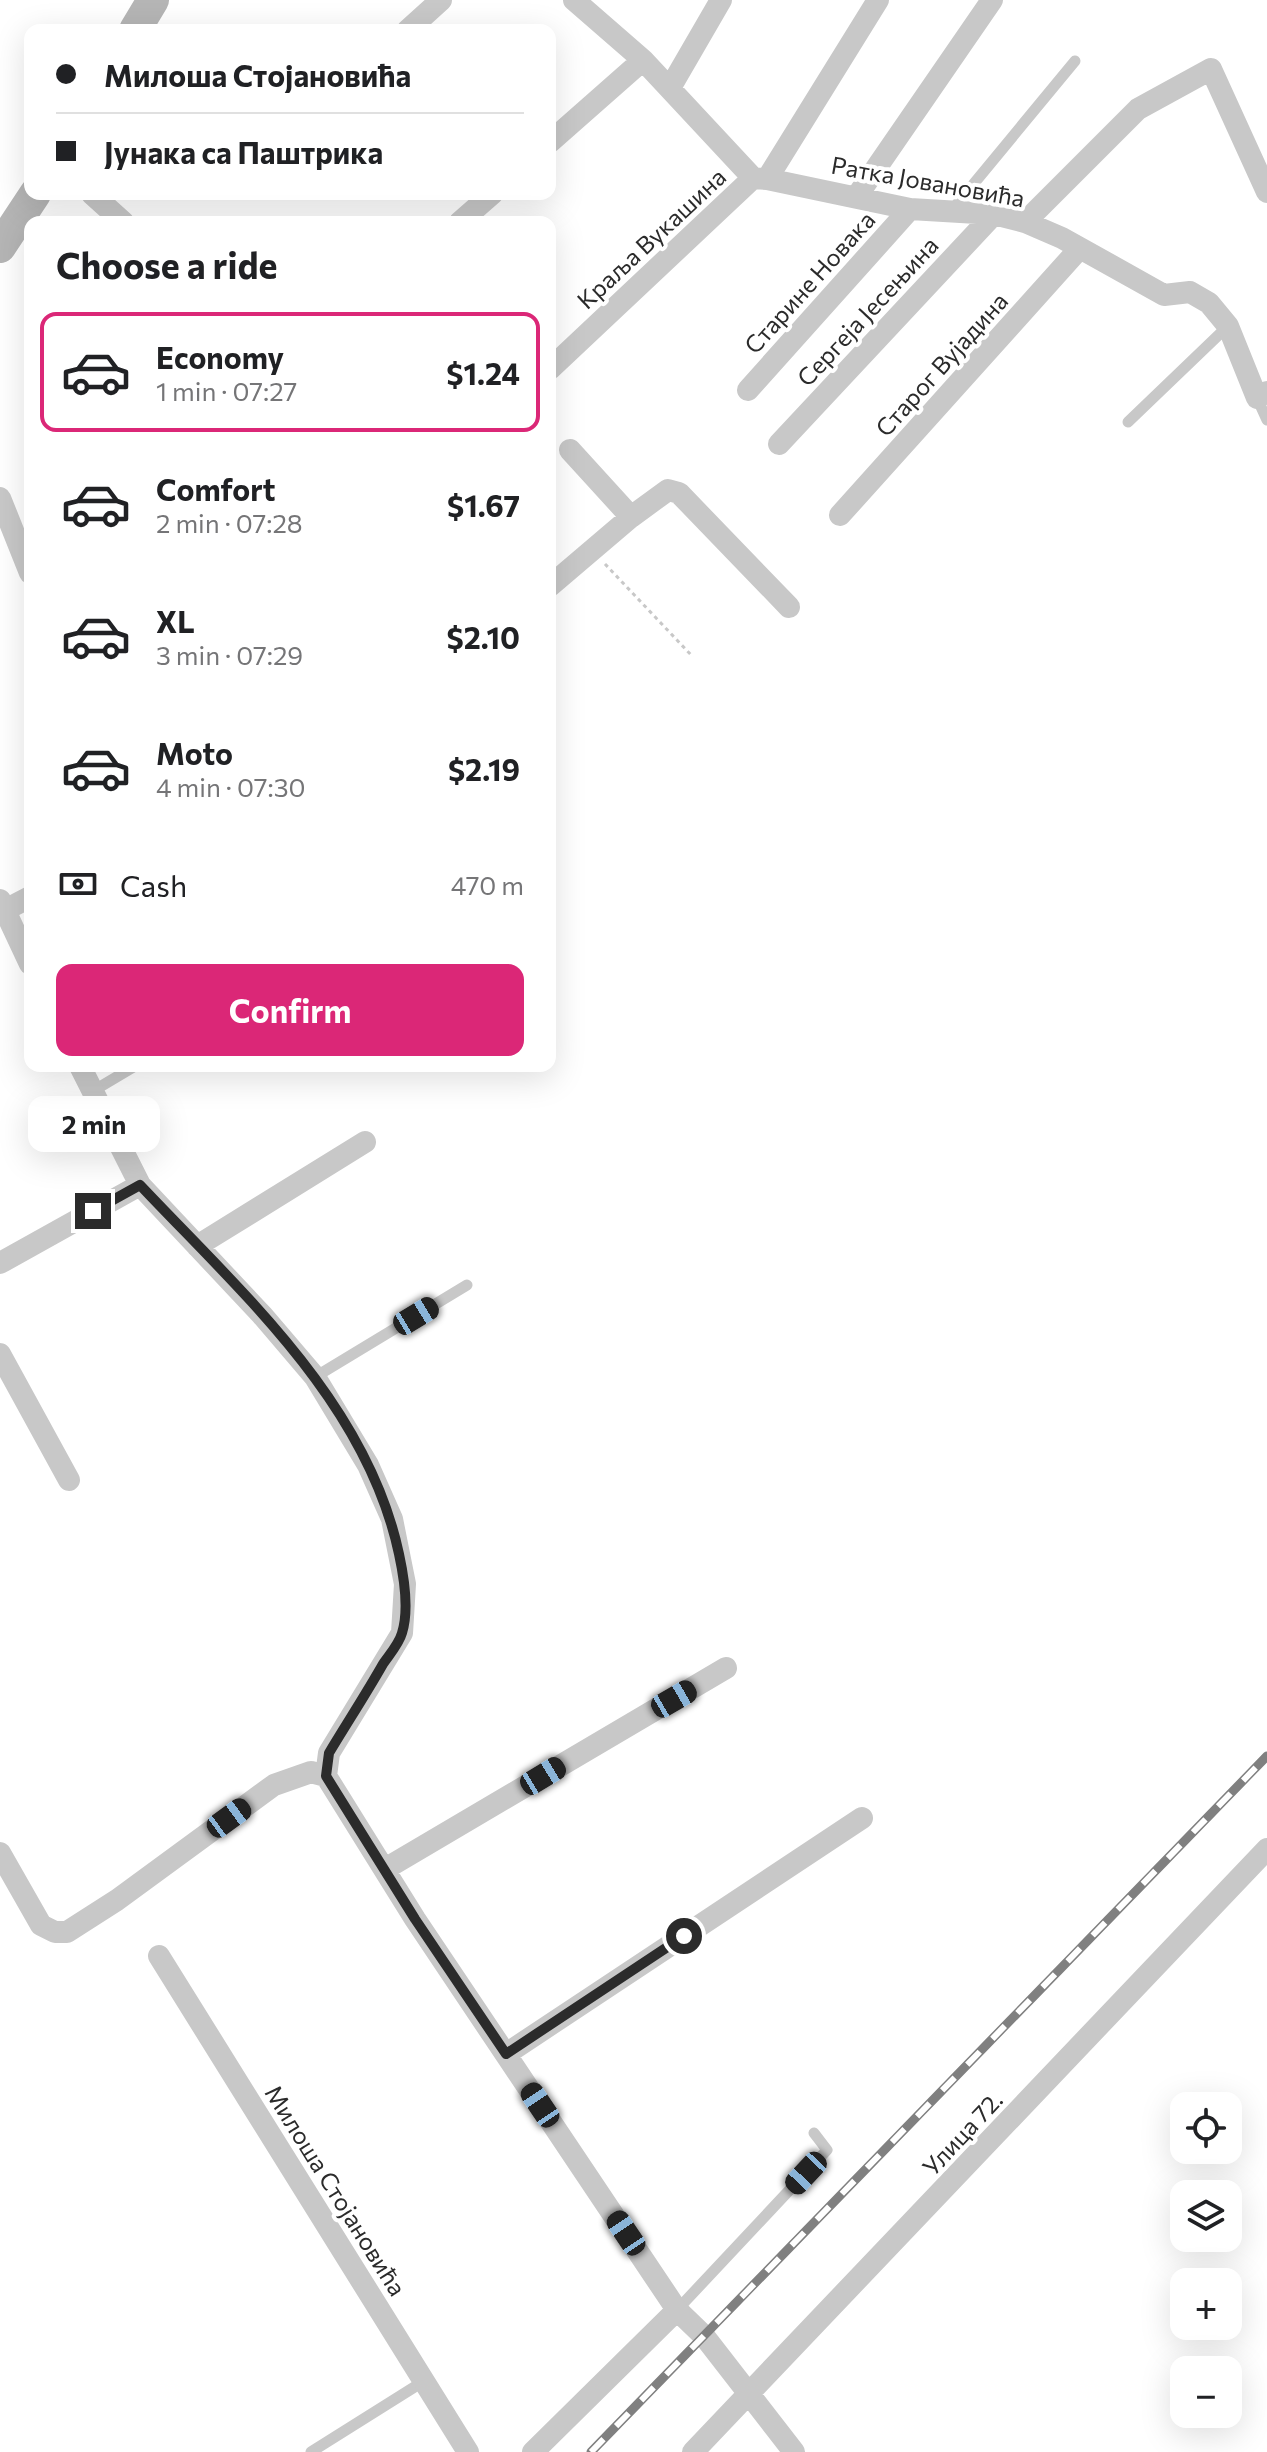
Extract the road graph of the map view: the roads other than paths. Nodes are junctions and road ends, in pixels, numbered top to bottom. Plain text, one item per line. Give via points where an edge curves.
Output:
1 (153, 0) edge
2 (441, 0) edge
3 (574, 0) edge
4 (721, 0) edge
5 (878, 0) edge
6 (992, 0) edge
7 (139, 24) edge
8 (415, 24) edge
9 (643, 60) junction
10 (1075, 61) dead end
11 (670, 88) junction
12 (556, 137) edge
13 (760, 178) junction
14 (1267, 192) edge
15 (857, 196) junction
16 (31, 200) edge
17 (99, 200) edge
18 (485, 200) edge
19 (910, 209) junction
20 (952, 211) junction
21 (994, 214) junction
22 (116, 216) edge
23 (467, 216) edge
24 (1025, 222) junction
25 (0, 247) edge
26 (1080, 248) junction
27 (1228, 326) junction
28 (556, 364) edge
29 (748, 390) dead end
30 (1262, 395) edge
31 (1267, 420) edge
32 (1128, 422) dead end
33 (779, 444) dead end
34 (570, 450) dead end
35 (0, 498) edge
36 (840, 515) dead end
37 (631, 517) junction
38 (24, 558) edge
39 (556, 581) edge
40 (789, 607) dead end
41 (24, 899) edge
42 (2, 905) edge
43 (24, 951) edge
44 (83, 1072) edge
45 (125, 1072) edge
46 (93, 1091) junction
47 (365, 1142) dead end
48 (140, 1185) junction
49 (197, 1246) junction
50 (0, 1263) edge
51 (467, 1285) dead end
52 (0, 1354) edge
53 (315, 1377) junction
54 (69, 1480) dead end
55 (726, 1668) dead end
56 (326, 1776) junction
57 (862, 1818) dead end
58 (1267, 1849) edge
59 (0, 1853) edge
60 (385, 1869) junction
61 (159, 1956) dead end
62 (506, 2054) junction
63 (814, 2133) dead end
64 (677, 2310) junction
65 (424, 2381) junction
66 (749, 2396) junction
67 (311, 2452) edge
68 (468, 2452) edge
69 (533, 2452) edge
70 (693, 2452) edge
71 (794, 2452) edge

1 - 7 main road
2 - 8 street
3 - 9 street
4 - 11 street
5 - 13 street, Краља Вукашина
6 - 15 street, Старине Новака
9 - 11 street
9 - 12 street
10 - 20 lane
11 - 13 street
13 - 15 street, Ратка Јовановића
13 - 28 street, Краља Вукашина
14 - 24 street via 1211,69 1138,109
15 - 19 street, Ратка Јовановића
16 - 25 main road
17 - 22 street
18 - 23 street
19 - 20 street, Ратка Јовановића
19 - 29 street, Старине Новака
20 - 21 street, Ратка Јовановића
21 - 24 street, Ратка Јовановића
21 - 33 street, Сергеја Јесењина
24 - 26 street, Ратка Јовановића
26 - 27 street, Ратка Јовановића via 1164,295 1190,292 1209,303
26 - 36 street, Старог Вујадина
27 - 30 street, Ратка Јовановића
27 - 32 lane
30 - 31 lane
34 - 37 street
35 - 38 street
37 - 39 street
37 - 40 street via 668,490 679,493
41 - 42 street
42 - 43 street
44 - 46 street
45 - 46 lane
46 - 48 street
47 - 49 street
48 - 49 street
48 - 50 street
49 - 53 street
51 - 53 lane
52 - 54 street
53 - 56 street via 368,1465 392,1519 405,1584 402,1633 329,1753
55 - 60 street
56 - 59 street via 311,1772 274,1785 67,1932 41,1925
56 - 60 street
57 - 62 street
58 - 66 street, Улица 72.
60 - 62 street
61 - 65 street, Милоша Стојановића
62 - 64 street
63 - 64 lane via 827,2150
64 - 66 street via 704,2336
64 - 69 street
65 - 67 lane
65 - 68 street, Милоша Стојановића
66 - 70 street, Улица 72.
66 - 71 street

